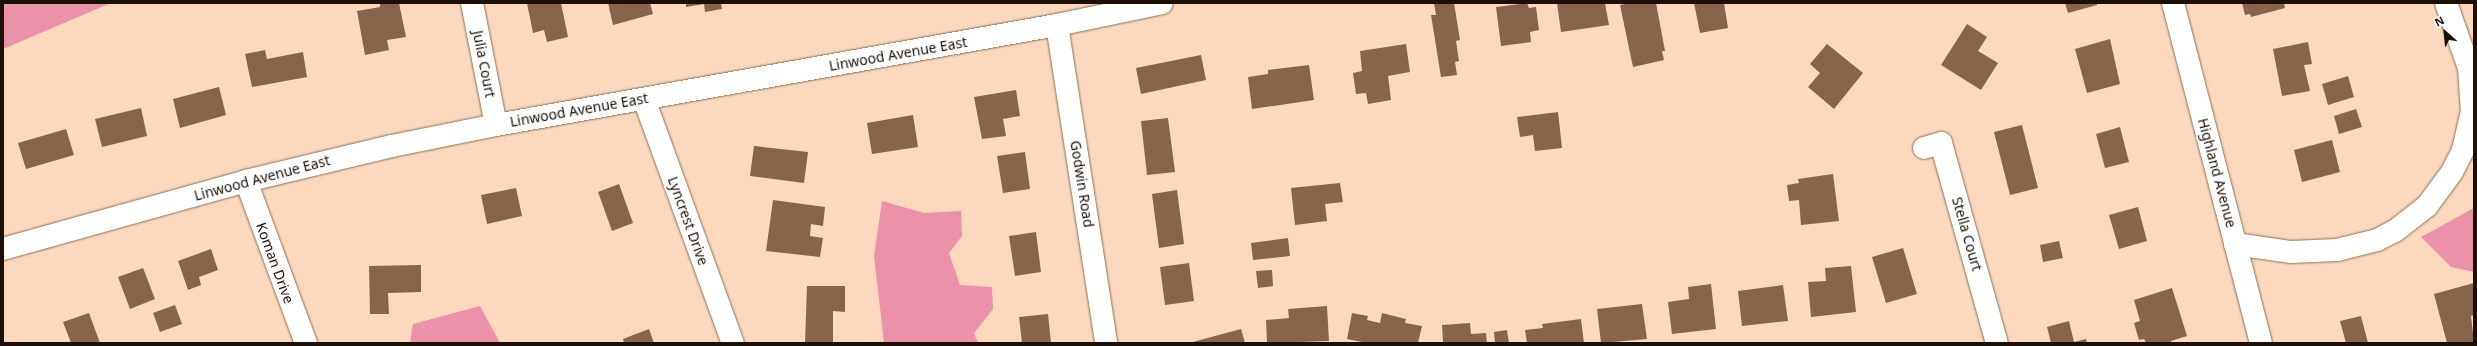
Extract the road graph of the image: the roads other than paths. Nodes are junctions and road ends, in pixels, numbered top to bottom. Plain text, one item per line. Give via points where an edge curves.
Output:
1 (472, 3) edge
2 (1162, 3) edge
3 (2173, 3) edge
4 (2446, 3) edge
5 (1056, 25) junction
6 (644, 99) junction
7 (496, 125) junction
8 (1924, 148) dead end
9 (246, 181) junction
10 (2236, 244) junction
11 (3, 249) edge
12 (306, 343) edge
13 (733, 343) edge
14 (1106, 343) edge
15 (1997, 343) edge
16 (2261, 343) edge

1 - 7 main road, Julia Court
2 - 5 main road, Linwood Avenue East
3 - 10 main road, Highland Avenue
4 - 10 main road via 2469,68 2472,112 2457,161 2427,206 2395,231 2377,240 2344,249 2291,252
5 - 6 main road, Linwood Avenue East
5 - 14 main road, Godwin Road
6 - 7 main road, Linwood Avenue East
6 - 13 main road, Lyncrest Drive
7 - 9 main road, Linwood Avenue East via 350,155
8 - 15 main road, Stella Court via 1941,143
9 - 11 main road, Linwood Avenue East
9 - 12 main road, Koman Drive
10 - 16 main road, Highland Avenue

